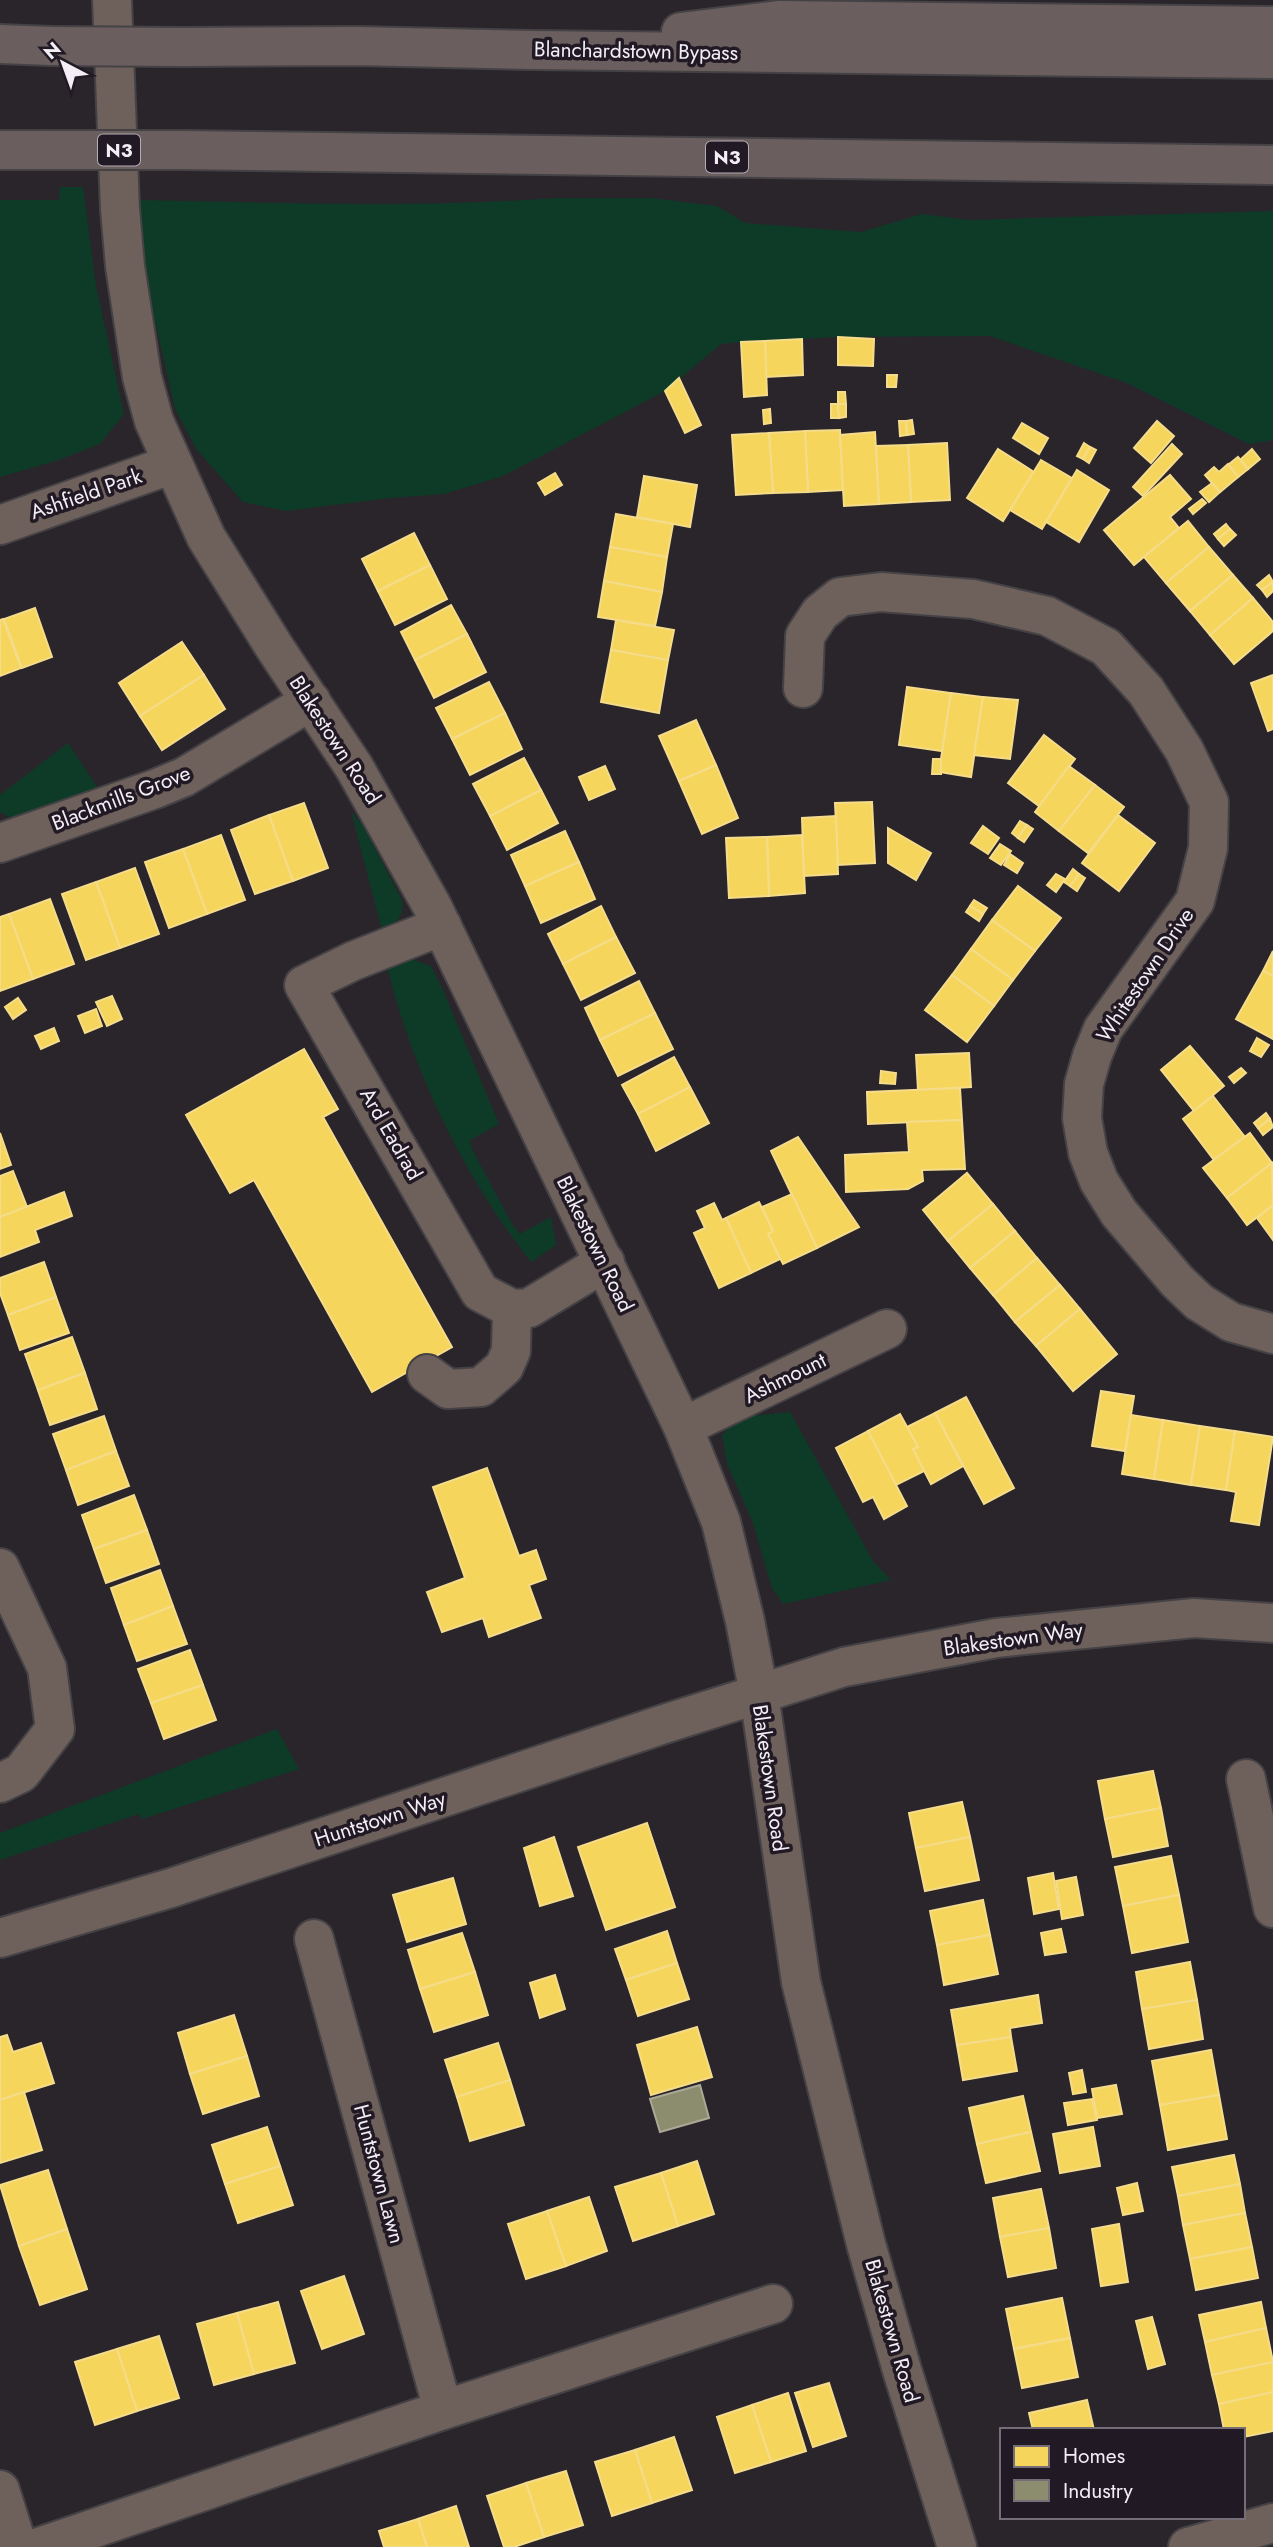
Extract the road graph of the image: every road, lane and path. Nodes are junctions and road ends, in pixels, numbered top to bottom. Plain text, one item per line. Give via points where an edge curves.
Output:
1 (112, 0) edge
2 (1273, 26) edge
3 (0, 44) edge
4 (533, 50) junction
5 (1273, 59) edge
6 (0, 150) edge
7 (1273, 164) edge
8 (173, 464) junction
9 (0, 524) edge
10 (803, 688) dead end
11 (311, 701) junction
12 (0, 844) edge
13 (443, 926) junction
14 (604, 1262) junction
15 (512, 1309) junction
16 (887, 1329) dead end
17 (1273, 1334) edge
18 (427, 1374) dead end
19 (683, 1427) junction
20 (0, 1568) edge
21 (1273, 1623) edge
22 (759, 1694) junction
23 (1246, 1779) dead end
24 (0, 1783) edge
25 (1273, 1908) edge
26 (0, 1938) edge
27 (314, 1939) dead end
28 (773, 2304) dead end
29 (443, 2410) junction
30 (0, 2490) edge
31 (1273, 2523) edge
32 (18, 2547) edge
33 (39, 2547) edge
34 (957, 2547) edge
35 (1188, 2547) edge

1 - 8 street, Blakestown Road via 125,266 142,377
2 - 4 highway via 779,20
3 - 4 highway, Blanchardstown Bypass, bridge
4 - 5 highway, Blanchardstown Bypass
6 - 7 highway, N3, bridge
8 - 9 street, Ashfield Park
8 - 11 street, Blakestown Road via 206,537
10 - 17 street, Whitestown Drive via 805,636 820,613 840,597 881,592 973,599 1047,616 1106,647 1146,691 1184,750 1209,802 1208,848 1195,901 1103,1029 1091,1056 1082,1118 1088,1153 1119,1213 1177,1281 1231,1322
11 - 12 street, Blackmills Grove via 184,777
11 - 13 street, Blakestown Road via 375,802
13 - 14 street, Blakestown Road
13 - 15 street, Ard Eadrad via 304,985 480,1292
14 - 15 street via 529,1308
14 - 19 street, Blakestown Road
15 - 18 street via 511,1351 504,1367 481,1387 448,1389
16 - 19 street, Ashmount
19 - 22 street, Blakestown Road via 721,1522
20 - 24 street via 47,1668 55,1729 21,1773
21 - 22 street, Blakestown Way via 1194,1618 996,1638 844,1667
22 - 26 street, Huntstown Way via 171,1888
22 - 34 street, Blakestown Road via 801,1982 863,2231
23 - 25 street
27 - 29 street, Huntstown Lawn
28 - 29 street
29 - 33 street
30 - 32 street
31 - 35 street

